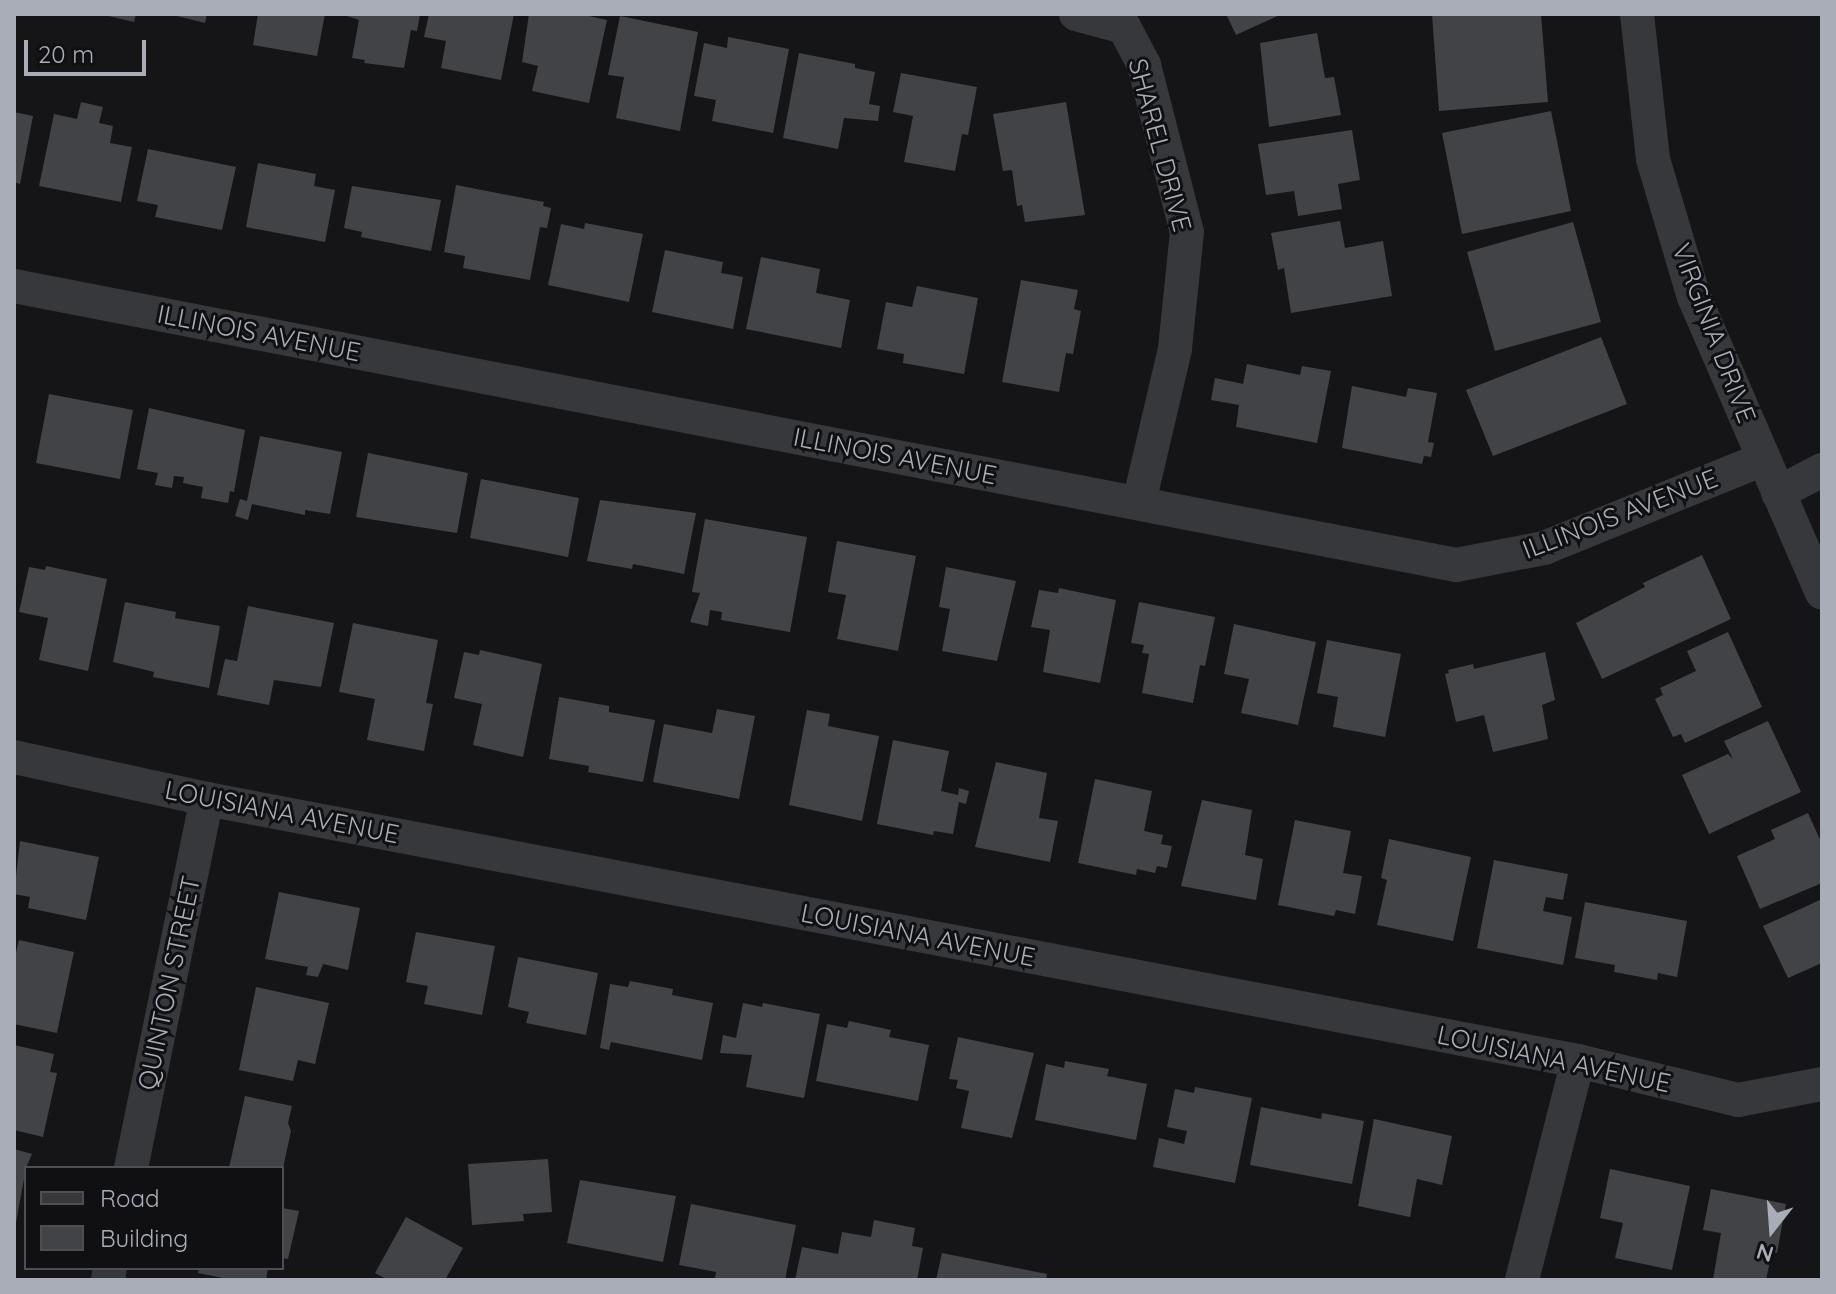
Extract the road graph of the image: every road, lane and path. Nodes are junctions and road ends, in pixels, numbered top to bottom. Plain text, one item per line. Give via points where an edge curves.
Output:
1 (1076, 14) edge
2 (1637, 14) edge
3 (14, 286) edge
4 (1763, 459) junction
5 (1822, 470) edge
6 (1778, 493) junction
7 (1139, 502) junction
8 (1822, 593) edge
9 (14, 757) edge
10 (207, 799) junction
11 (1578, 1061) junction
12 (1822, 1084) edge
13 (131, 1166) edge
14 (1522, 1280) edge

1 - 7 street, SHAREL DRIVE via 1124,27 1144,65 1187,232 1175,349
2 - 4 street, VIRGINIA DRIVE via 1653,159 1694,297
3 - 7 street, ILLINOIS AVENUE
4 - 6 street, VIRGINIA DRIVE
4 - 7 street, ILLINOIS AVENUE via 1544,548 1456,565
5 - 6 street
6 - 8 street, VIRGINIA DRIVE
9 - 10 street, LOUISIANA AVENUE
10 - 11 street, LOUISIANA AVENUE
10 - 13 street, QUINTON STREET
11 - 12 street, LOUISIANA AVENUE via 1738,1100
11 - 14 street

